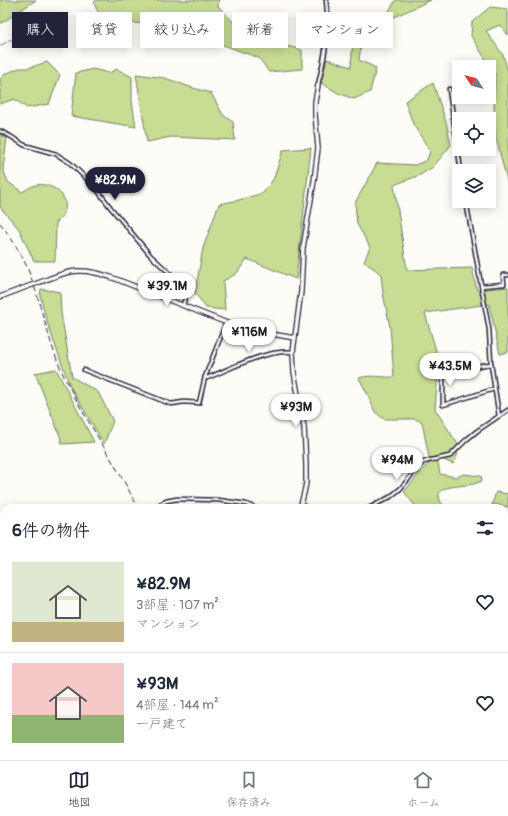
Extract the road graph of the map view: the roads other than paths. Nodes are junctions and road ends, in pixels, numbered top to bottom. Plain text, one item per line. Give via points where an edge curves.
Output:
1 (326, 0) edge
2 (318, 85) joint
3 (449, 89) dead end
4 (0, 131) edge
5 (460, 164) edge
6 (467, 208) edge
7 (508, 275) edge
8 (482, 286) junction
9 (0, 297) edge
10 (183, 305) junction
11 (226, 323) junction
12 (295, 338) junction
13 (293, 352) junction
14 (491, 364) junction
15 (84, 370) dead end
16 (205, 377) junction
17 (494, 389) junction
18 (508, 410) edge
19 (499, 416) junction
20 (161, 504) edge
21 (246, 504) edge
22 (301, 504) edge
23 (377, 504) edge

1 - 2 street via 328,32
2 - 12 street via 315,114 318,148 303,248
3 - 5 street
4 - 10 street via 24,145 56,154 80,172 151,256 188,290
6 - 8 street
7 - 8 street via 503,276 504,284
8 - 14 street via 489,329
9 - 10 street, bridge via 70,272 83,271 100,273
10 - 11 street
11 - 12 street via 242,329
11 - 16 street
12 - 13 street
13 - 16 street via 271,354
13 - 22 street via 304,427 306,464 306,483
14 - 17 street
14 - 17 street via 443,371 443,405
15 - 16 street via 171,404 199,403
17 - 19 street
18 - 19 street
19 - 23 street via 450,456 422,463 400,489
20 - 21 street via 177,498

